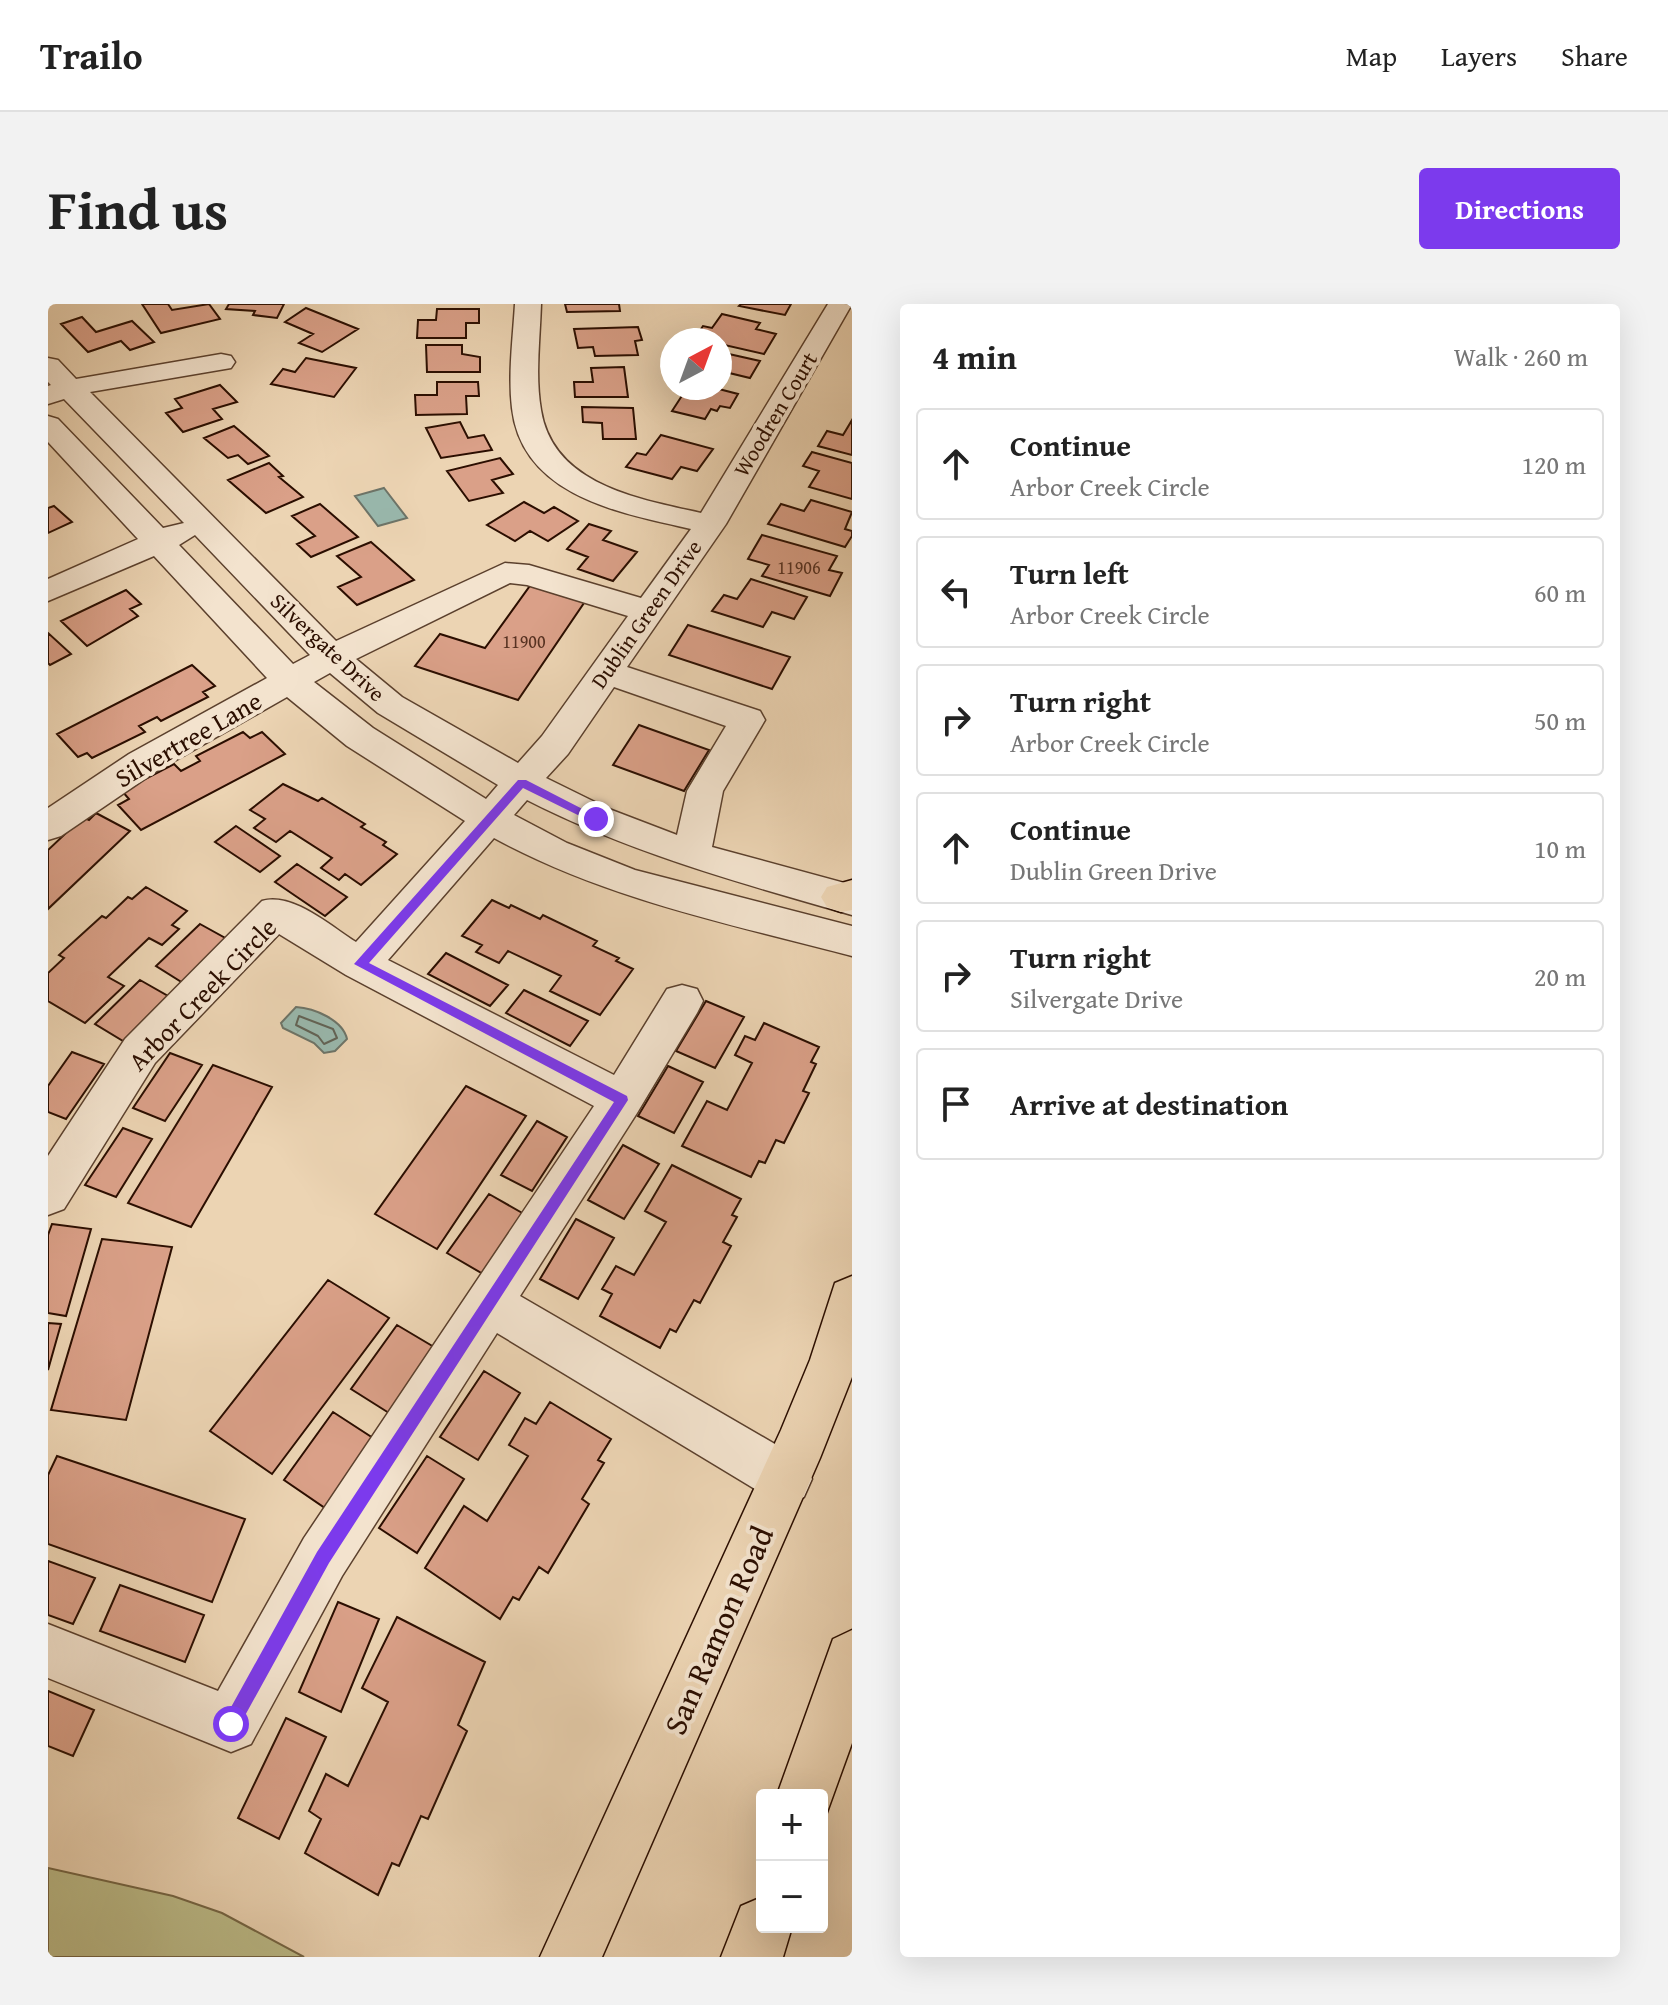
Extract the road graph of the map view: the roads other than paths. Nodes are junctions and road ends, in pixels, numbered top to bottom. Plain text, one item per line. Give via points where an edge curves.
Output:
1 (528, 304) edge
2 (841, 304) edge
3 (221, 362) dead end
4 (48, 366) edge
5 (59, 392) edge
6 (48, 425) edge
7 (201, 523) junction
8 (710, 524) junction
9 (156, 542) junction
10 (48, 591) edge
11 (648, 611) junction
12 (332, 657) junction
13 (605, 672) junction
14 (290, 681) junction
15 (522, 782) junction
16 (490, 819) junction
17 (48, 826) edge
18 (691, 855) junction
19 (848, 897) edge
20 (852, 941) edge
21 (360, 964) junction
22 (682, 1001) dead end
23 (622, 1100) junction
24 (48, 1195) edge
25 (852, 1298) edge
26 (489, 1303) junction
27 (786, 1479) junction
28 (48, 1651) edge
29 (852, 1658) edge
30 (808, 1789) edge
31 (760, 1933) edge
32 (571, 1957) edge
33 (752, 1957) edge

1 - 8 street, Dublin Green Drive via 526,411 535,445 566,478 622,503
2 - 8 street, Woodren Court
3 - 5 street
4 - 5 street, Silvergate Drive
5 - 7 street, Silvergate Drive
6 - 9 street, Silvergate Drive
7 - 9 street
7 - 12 street, Silvergate Drive
8 - 11 street, Dublin Green Drive
9 - 10 street
9 - 14 street, Silvergate Drive
11 - 12 street, Silvertree Lane via 529,575 505,573
11 - 13 street, Dublin Green Drive
12 - 14 street, Silvertree Lane
12 - 15 street, Silvergate Drive via 390,705
13 - 15 street, Dublin Green Drive via 555,745
13 - 18 street via 747,720 705,791
14 - 16 street, Silvergate Drive via 360,737
14 - 17 street, Silvertree Lane via 142,763
15 - 16 street, Dublin Green Drive
15 - 18 street, Silvergate Drive via 596,819
16 - 20 street, Silvergate Drive via 553,853 627,882
16 - 21 street
18 - 19 street, Silvergate Drive
21 - 23 street, Arbor Creek Circle
21 - 24 street, Arbor Creek Circle via 276,912 140,1051
22 - 23 street
23 - 26 street
25 - 27 main road, San Ramon Road via 834,1360
26 - 27 street
26 - 28 street via 323,1557 231,1724
27 - 32 main road, San Ramon Road
29 - 30 main road
31 - 33 main road

